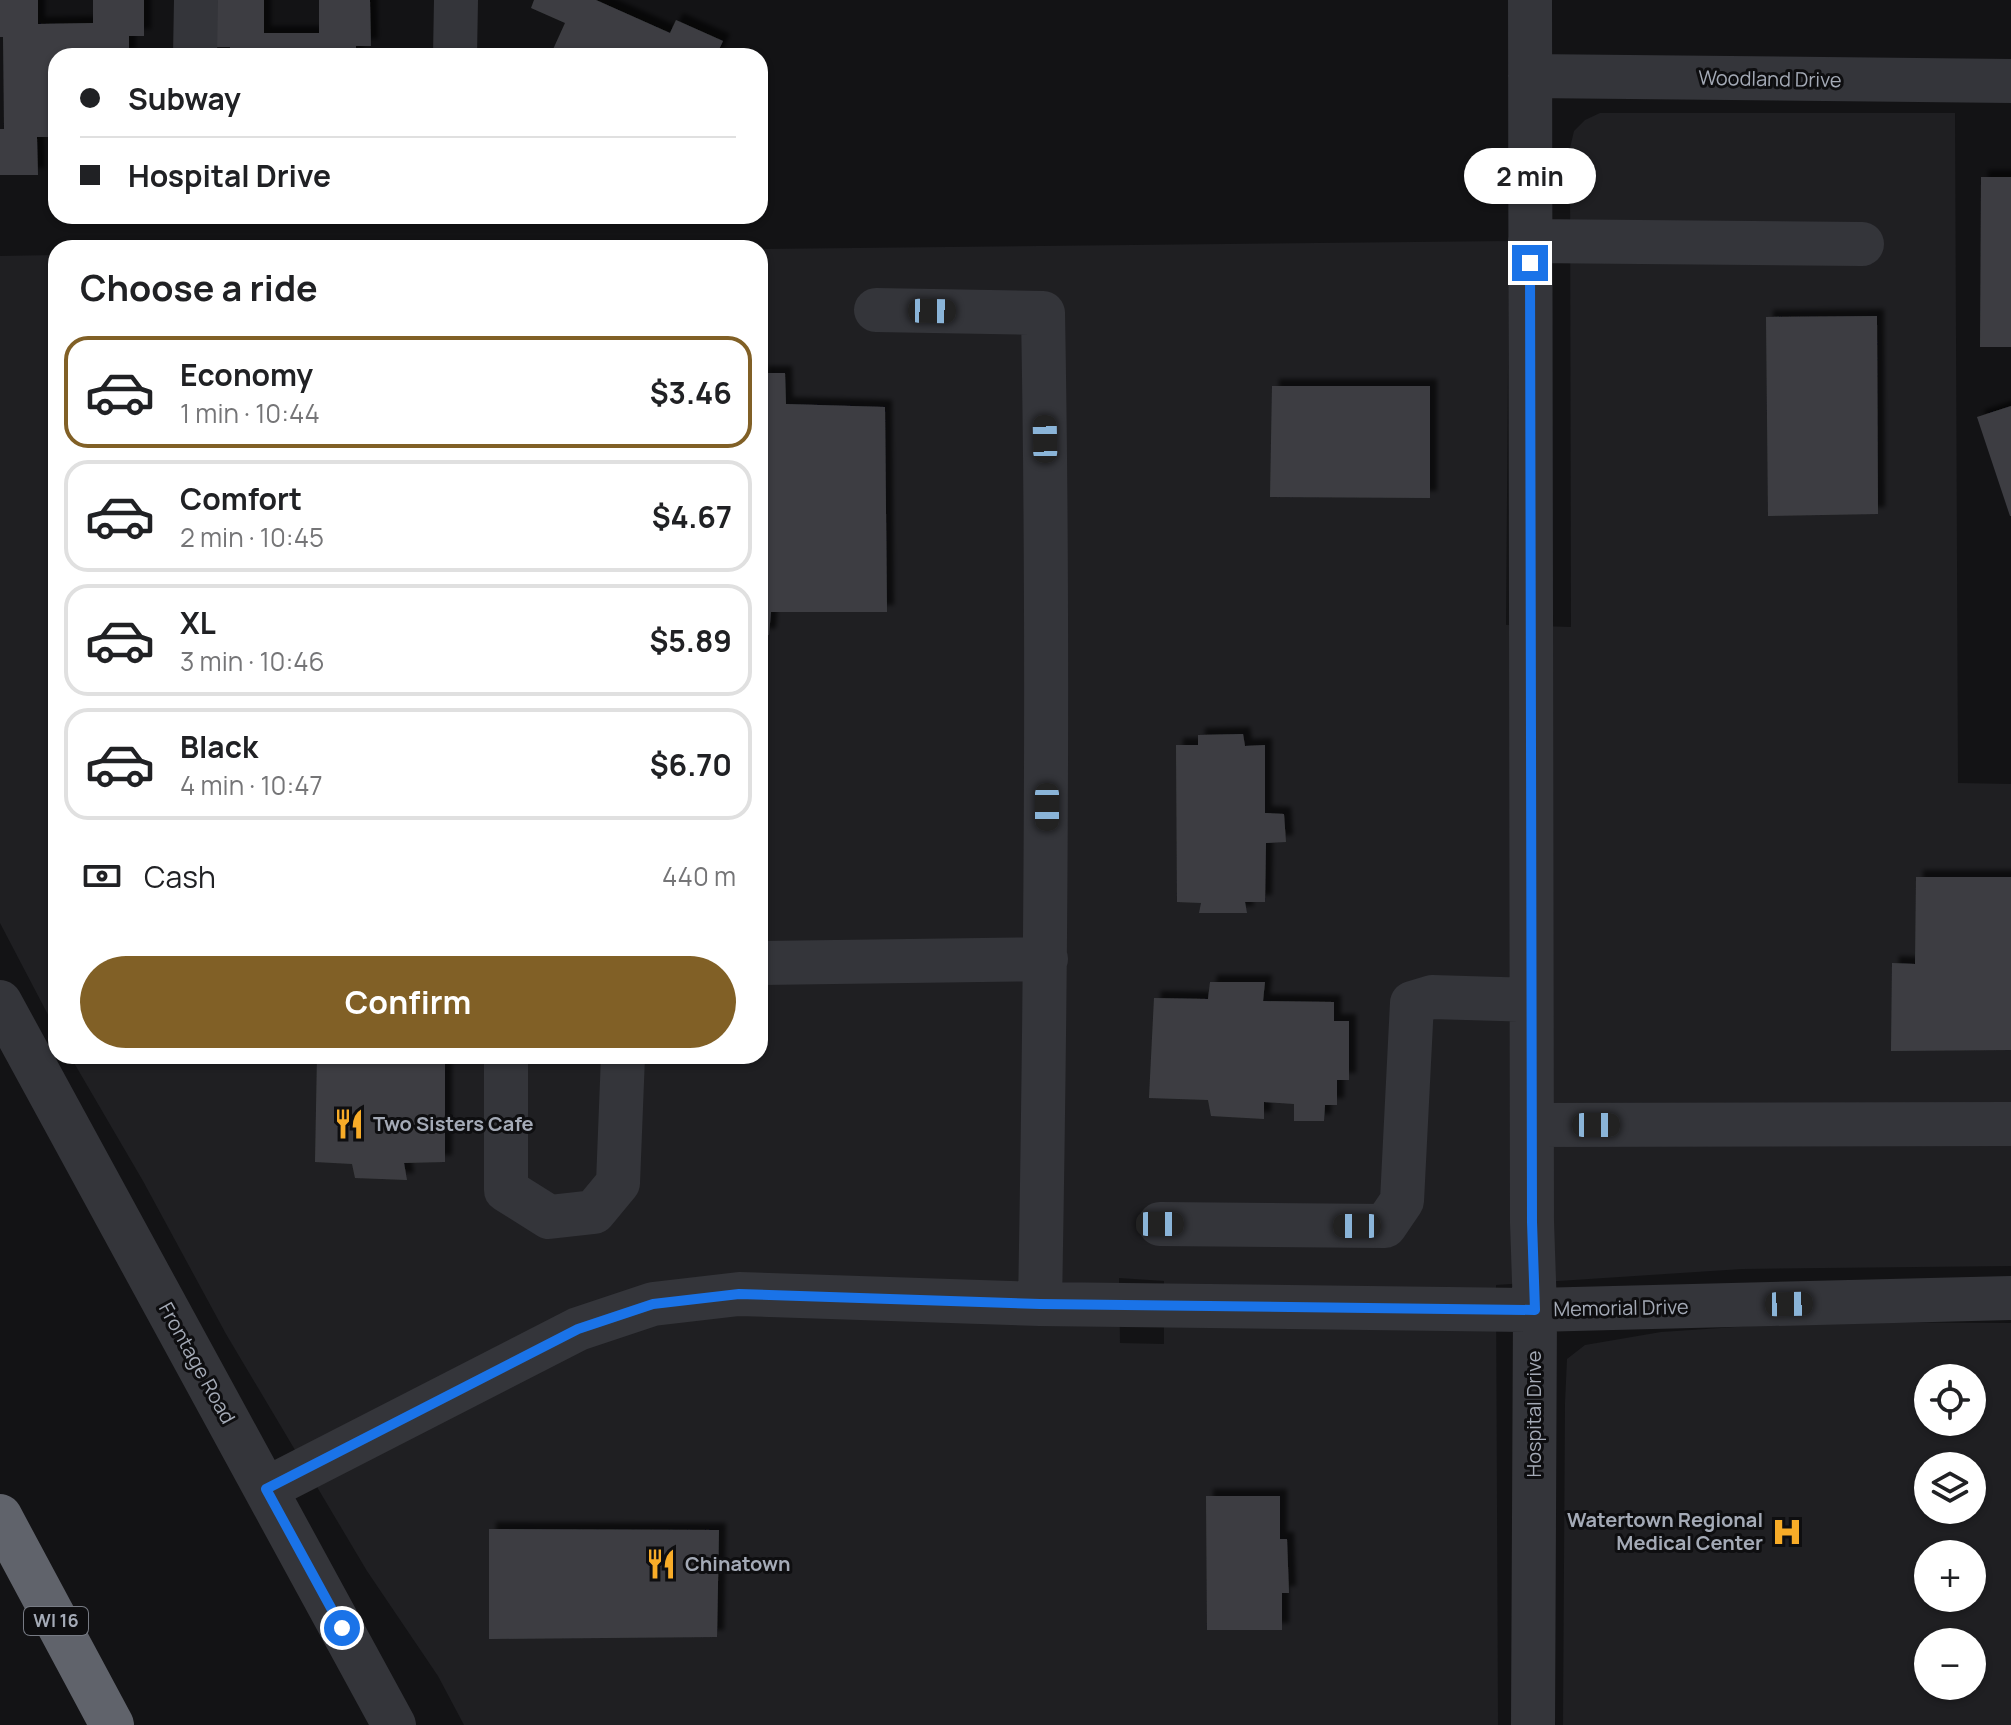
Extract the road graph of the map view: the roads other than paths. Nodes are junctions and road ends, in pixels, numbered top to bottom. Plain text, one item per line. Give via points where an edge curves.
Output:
1 (196, 0) edge
2 (456, 0) edge
3 (1530, 0) edge
4 (195, 48) edge
5 (455, 48) edge
6 (1530, 76) junction
7 (2011, 81) edge
8 (1530, 241) junction
9 (1862, 244) dead end
10 (876, 310) dead end
11 (1046, 959) junction
12 (768, 963) edge
13 (1531, 1000) junction
14 (0, 1002) edge
15 (506, 1064) edge
16 (623, 1064) edge
17 (2011, 1124) edge
18 (1532, 1125) junction
19 (1160, 1224) dead end
20 (2011, 1298) edge
21 (1040, 1304) junction
22 (1535, 1310) junction
23 (266, 1489) junction
24 (0, 1516) edge
25 (112, 1725) edge
26 (394, 1725) edge
27 (1533, 1725) edge

1 - 4 street
2 - 5 street
3 - 6 street, Hospital Drive
6 - 7 street, Woodland Drive
6 - 8 street, Hospital Drive
8 - 9 street
8 - 13 street, Hospital Drive
10 - 11 street via 1043,313
11 - 12 street
11 - 21 street
13 - 18 street, Hospital Drive
13 - 19 street via 1432,997 1412,1003 1402,1201 1385,1226
14 - 23 street, Frontage Road
15 - 16 street via 506,1190 549,1217 594,1212 618,1183
17 - 18 street
18 - 22 street, Hospital Drive
20 - 22 street, Memorial Drive
21 - 22 street, Memorial Drive
21 - 23 street, Memorial Drive via 739,1294 653,1304 578,1329
22 - 27 street, Hospital Drive
23 - 26 street, Frontage Road
24 - 25 highway, WI 16

